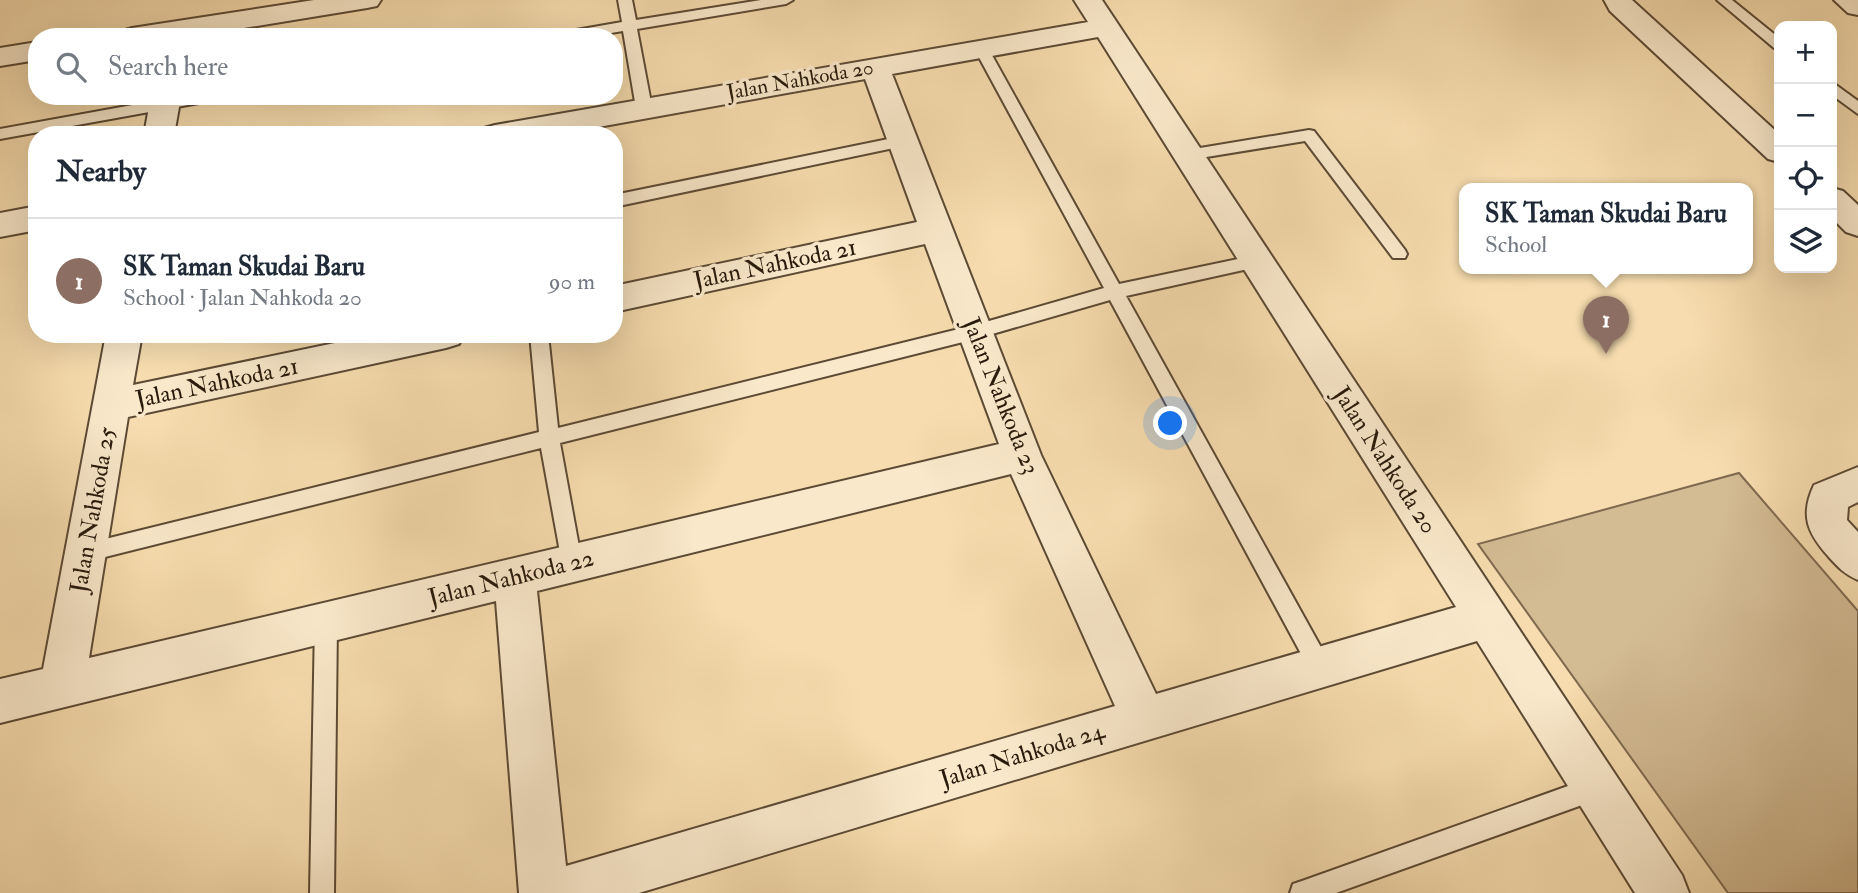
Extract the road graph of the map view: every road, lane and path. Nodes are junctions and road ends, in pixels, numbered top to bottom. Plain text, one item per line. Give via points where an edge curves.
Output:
1 (184, 0) edge
2 (367, 0) edge
3 (625, 0) edge
4 (786, 0) edge
5 (1618, 0) edge
6 (1724, 0) edge
7 (1848, 0) edge
8 (1858, 7) edge
9 (1097, 13) edge
10 (629, 25) junction
11 (179, 28) edge
12 (207, 28) edge
13 (612, 28) edge
14 (1774, 41) edge
15 (981, 48) junction
16 (28, 52) edge
17 (0, 57) edge
18 (875, 67) junction
19 (1837, 91) edge
20 (142, 105) edge
21 (165, 105) edge
22 (644, 108) junction
23 (1858, 108) edge
24 (39, 126) edge
25 (161, 126) edge
26 (545, 126) edge
27 (28, 128) edge
28 (0, 134) edge
29 (903, 141) junction
30 (1775, 147) edge
31 (1188, 155) junction
32 (623, 199) edge
33 (1837, 204) edge
34 (28, 220) edge
35 (1858, 223) edge
36 (0, 225) edge
37 (936, 230) junction
38 (1399, 254) dead end
39 (1257, 261) junction
40 (1114, 292) junction
41 (623, 297) edge
42 (975, 331) junction
43 (122, 343) edge
44 (404, 343) edge
45 (540, 343) edge
46 (112, 405) junction
47 (549, 438) junction
48 (1022, 455) junction
49 (1858, 484) edge
50 (85, 553) junction
51 (1858, 561) edge
52 (572, 564) junction
53 (514, 577) junction
54 (1487, 618) junction
55 (326, 623) junction
56 (1320, 667) junction
57 (62, 687) junction
58 (0, 702) edge
59 (1144, 719) junction
60 (1596, 788) junction
61 (322, 893) edge
62 (544, 893) edge
63 (557, 893) edge
64 (1303, 893) edge
65 (1664, 893) edge

1 - 11 street
2 - 12 street
3 - 10 lane
4 - 10 lane
5 - 30 street
6 - 14 lane
7 - 8 street
9 - 15 street, Jalan Nahkoda 20
9 - 31 street, Jalan Nahkoda 20
10 - 13 lane
10 - 22 lane
15 - 18 street, Jalan Nahkoda 20
15 - 40 lane
16 - 17 street
18 - 22 street, Jalan Nahkoda 20
18 - 29 street, Jalan Nahkoda 23
19 - 23 lane
20 - 24 lane
21 - 25 street
22 - 26 street, Jalan Nahkoda 20
27 - 28 lane
29 - 32 lane
29 - 37 street, Jalan Nahkoda 23
31 - 38 lane via 1309,135
31 - 39 street, Jalan Nahkoda 20
33 - 35 street
34 - 36 street
37 - 41 street, Jalan Nahkoda 21
37 - 42 street, Jalan Nahkoda 23
39 - 40 lane
39 - 54 street, Jalan Nahkoda 20
40 - 42 lane
40 - 56 lane
42 - 47 lane
42 - 48 street, Jalan Nahkoda 23
43 - 46 street, Jalan Nahkoda 25
44 - 46 street, Jalan Nahkoda 21
45 - 47 lane
46 - 50 street, Jalan Nahkoda 25
47 - 50 lane
47 - 52 lane
48 - 52 street, Jalan Nahkoda 22
48 - 59 street, Jalan Nahkoda 23
49 - 51 street via 1828,497 1827,526
50 - 57 street, Jalan Nahkoda 25
52 - 53 street, Jalan Nahkoda 22
53 - 55 street, Jalan Nahkoda 22
53 - 62 street
54 - 56 street, Jalan Nahkoda 24
54 - 60 street, Jalan Nahkoda 20
55 - 57 street, Jalan Nahkoda 22
55 - 61 lane
56 - 59 street, Jalan Nahkoda 24
57 - 58 street, Jalan Nahkoda 22
59 - 63 street, Jalan Nahkoda 24
60 - 64 lane
60 - 65 street, Jalan Nahkoda 20

